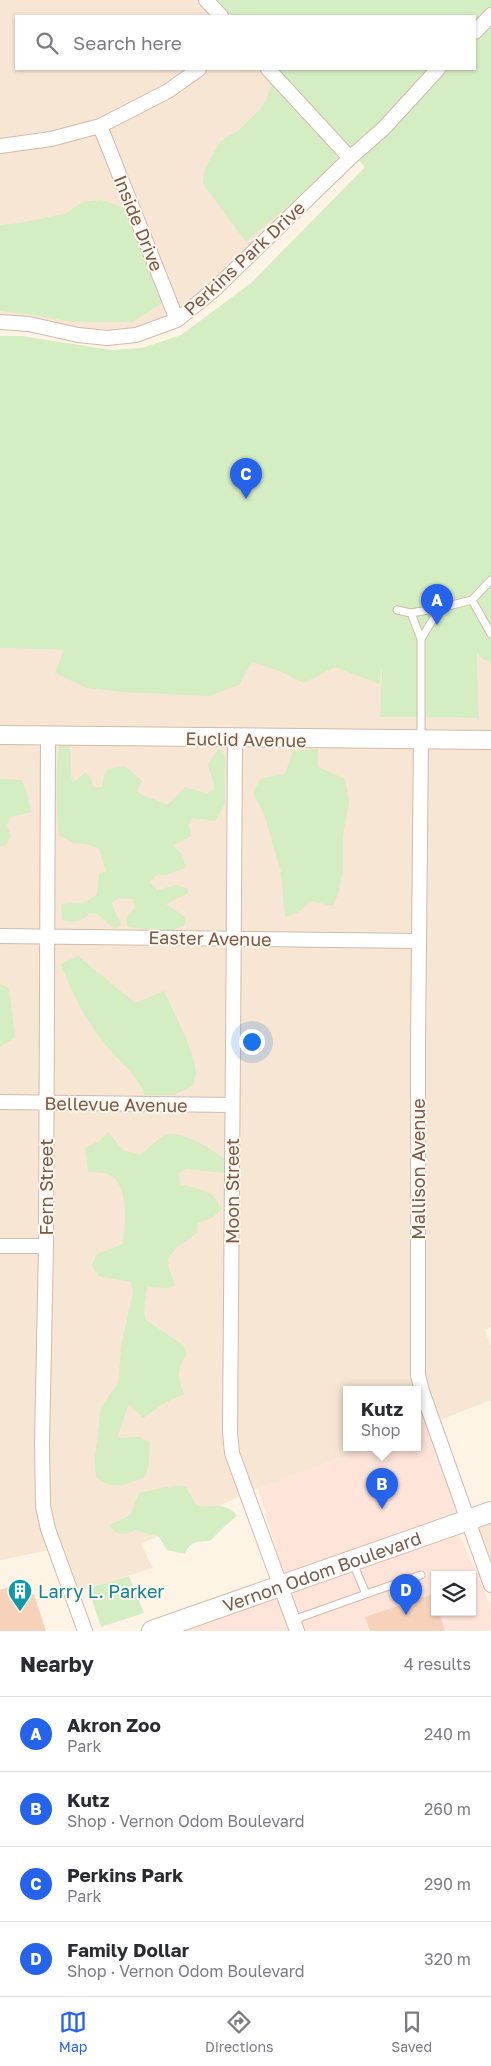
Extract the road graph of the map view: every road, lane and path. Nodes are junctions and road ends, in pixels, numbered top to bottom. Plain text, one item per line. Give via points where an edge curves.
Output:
1 (206, 0) edge
2 (221, 15) edge
3 (491, 15) edge
4 (476, 31) edge
5 (198, 70) edge
6 (269, 70) edge
7 (437, 70) edge
8 (100, 126) junction
9 (0, 146) edge
10 (350, 158) junction
11 (177, 320) junction
12 (0, 322) edge
13 (491, 580) edge
14 (472, 600) junction
15 (440, 608) junction
16 (397, 610) dead end
17 (411, 613) junction
18 (491, 634) edge
19 (422, 639) junction
20 (0, 736) edge
21 (48, 737) junction
22 (235, 739) junction
23 (491, 740) edge
24 (420, 741) junction
25 (0, 936) edge
26 (47, 937) junction
27 (235, 938) junction
28 (419, 940) junction
29 (0, 1102) edge
30 (46, 1103) junction
31 (232, 1106) junction
32 (0, 1246) edge
33 (46, 1246) junction
34 (421, 1386) edge
35 (421, 1387) edge
36 (491, 1512) edge
37 (468, 1520) junction
38 (352, 1561) junction
39 (421, 1575) dead end
40 (491, 1585) edge
41 (281, 1586) junction
42 (366, 1594) junction
43 (295, 1626) edge
44 (85, 1631) edge
45 (152, 1631) edge

1 - 2 street
3 - 4 street
5 - 8 street via 168,91
6 - 10 street
7 - 10 street, Perkins Park Drive via 384,128
8 - 9 street via 51,139
8 - 11 street, Inside Drive
10 - 11 street, Perkins Park Drive via 215,289
11 - 12 street, Perkins Park Drive via 136,335 107,338
13 - 14 lane
14 - 15 lane
14 - 18 lane
15 - 17 lane
15 - 19 lane
16 - 17 lane
17 - 19 lane
19 - 24 lane
20 - 21 street, Euclid Avenue
21 - 22 street, Euclid Avenue
21 - 26 street, Fern Street
22 - 24 street, Euclid Avenue
22 - 27 street, Moon Street
23 - 24 street, Euclid Avenue
24 - 28 street, Mallison Avenue
25 - 26 street, Easter Avenue
26 - 27 street, Easter Avenue
26 - 30 street, Fern Street
27 - 28 street, Easter Avenue
27 - 31 street, Moon Street
28 - 34 street, Mallison Avenue via 418,1375
29 - 30 street, Bellevue Avenue
30 - 31 street, Bellevue Avenue
30 - 33 street, Fern Street
31 - 41 street, Moon Street via 232,1454
32 - 33 street
33 - 44 street, Fern Street via 43,1506 48,1529
35 - 37 street, Mallison Avenue
36 - 37 main road, Vernon Odom Boulevard
37 - 38 main road, Vernon Odom Boulevard
37 - 40 street, Mallison Avenue
38 - 41 main road, Vernon Odom Boulevard
38 - 42 lane
39 - 42 lane
41 - 43 street, Moon Street
41 - 45 main road, Vernon Odom Boulevard
42 - 43 lane

